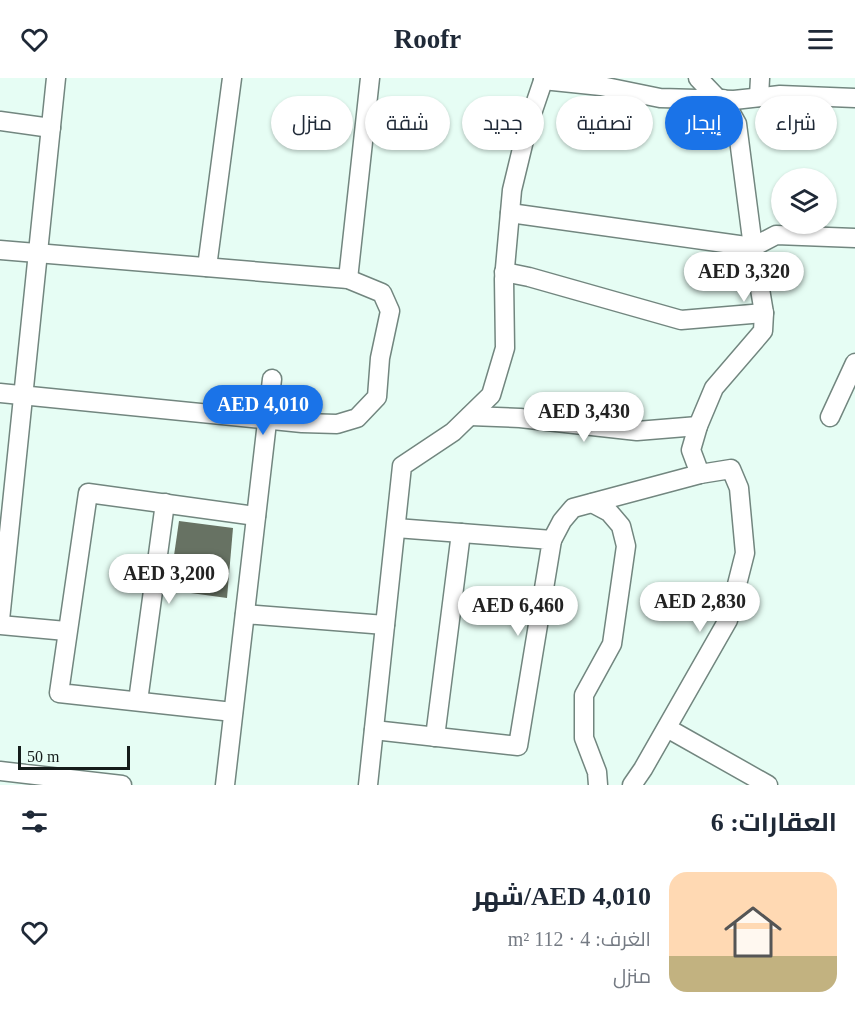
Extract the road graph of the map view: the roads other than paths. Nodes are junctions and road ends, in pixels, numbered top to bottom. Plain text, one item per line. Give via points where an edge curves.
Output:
1 (56, 78) edge
2 (232, 78) edge
3 (370, 78) edge
4 (698, 78) edge
5 (760, 78) edge
6 (544, 79) edge
7 (718, 96) edge
8 (759, 96) edge
9 (770, 96) edge
10 (805, 96) edge
11 (837, 97) edge
12 (665, 98) edge
13 (855, 98) edge
14 (0, 122) edge
15 (51, 128) junction
16 (740, 150) edge
17 (510, 213) junction
18 (855, 238) edge
19 (753, 247) junction
20 (0, 250) edge
21 (39, 253) junction
22 (207, 267) junction
23 (504, 272) junction
24 (348, 279) junction
25 (764, 313) junction
26 (855, 363) edge
27 (272, 379) dead end
28 (0, 393) edge
29 (24, 395) junction
30 (470, 416) junction
31 (830, 417) dead end
32 (268, 418) junction
33 (698, 426) junction
34 (700, 474) junction
35 (592, 502) junction
36 (165, 503) junction
37 (256, 516) junction
38 (396, 528) junction
39 (461, 533) junction
40 (552, 540) junction
41 (2, 581) edge
42 (245, 614) junction
43 (0, 622) edge
44 (385, 625) junction
45 (66, 631) junction
46 (138, 701) junction
47 (233, 711) junction
48 (667, 728) junction
49 (374, 730) junction
50 (435, 737) junction
51 (0, 771) edge
52 (122, 785) edge
53 (225, 785) edge
54 (368, 785) edge
55 (598, 785) edge
56 (632, 785) edge
57 (768, 785) edge

1 - 15 street
2 - 22 street
3 - 24 street
4 - 7 street
5 - 8 street
6 - 12 street
6 - 17 street via 527,128
9 - 10 street
11 - 13 street
14 - 15 street
15 - 21 street
16 - 19 street
17 - 19 street
17 - 23 street
18 - 19 street via 776,235
19 - 25 street
20 - 21 street
21 - 22 street
21 - 29 street
22 - 24 street
23 - 25 street via 681,320
23 - 30 street via 505,348 491,395
24 - 32 street via 382,293 390,312 377,397 357,418 336,424
25 - 33 street via 763,331 714,388
26 - 31 street
27 - 32 street
28 - 29 street
29 - 32 street
29 - 41 street
30 - 33 street via 637,431
30 - 38 street via 402,466
32 - 37 street
33 - 34 street via 691,450
34 - 35 street
34 - 48 street via 731,469 739,488 745,553 728,620
35 - 40 street via 573,508
35 - 55 street via 609,512 621,526 626,546 612,644 584,695 584,738
36 - 37 street
36 - 45 street via 88,493
36 - 46 street
37 - 42 street
38 - 39 street
38 - 44 street
39 - 40 street
39 - 50 street
40 - 50 street via 518,746
41 - 43 street
42 - 44 street
42 - 47 street
43 - 45 street
44 - 49 street
45 - 46 street via 59,693
46 - 47 street
47 - 53 street
48 - 56 street
48 - 57 street
49 - 50 street
49 - 54 street
51 - 52 street

